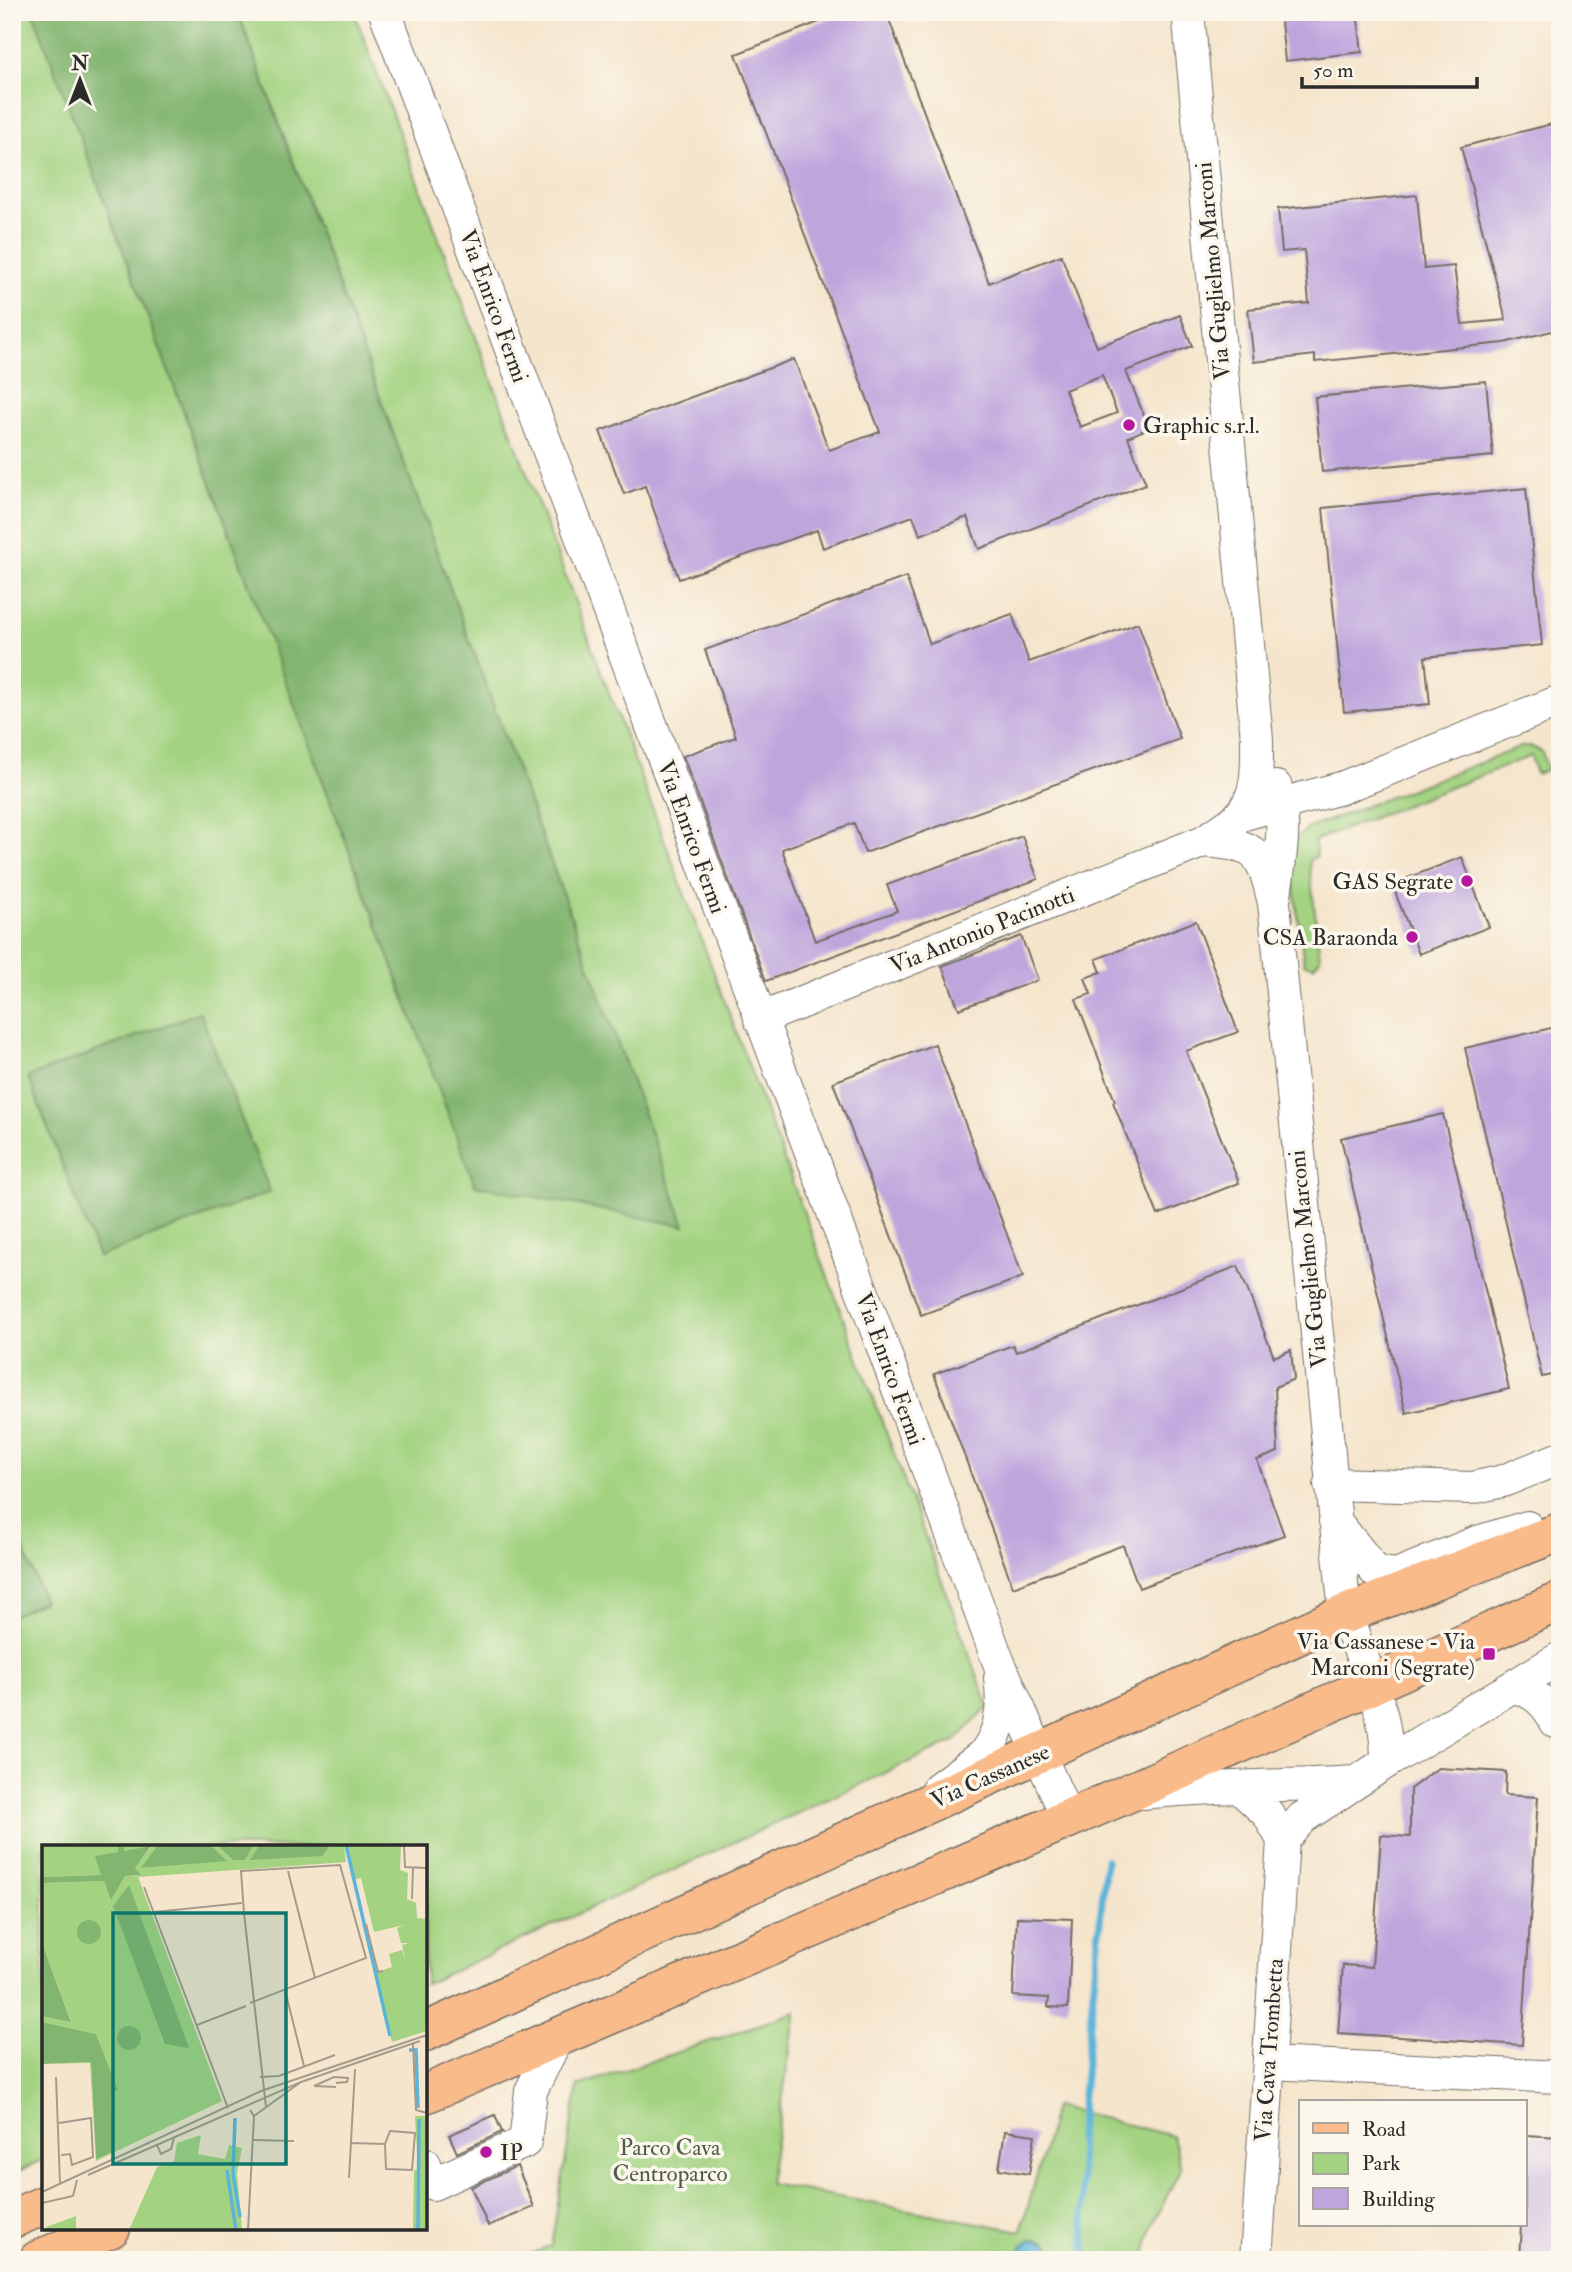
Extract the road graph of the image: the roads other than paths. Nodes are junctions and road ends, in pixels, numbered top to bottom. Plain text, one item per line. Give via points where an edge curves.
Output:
1 (385, 12) edge
2 (1188, 12) edge
3 (1559, 707) edge
4 (1257, 739) junction
5 (1282, 805) junction
6 (1240, 815) junction
7 (1205, 841) junction
8 (1274, 903) junction
9 (760, 1019) junction
10 (1560, 1458) edge
11 (1331, 1484) junction
12 (1334, 1520) junction
13 (1560, 1530) edge
14 (1560, 1601) edge
15 (1345, 1614) junction
16 (1560, 1658) edge
17 (999, 1663) junction
18 (1373, 1685) junction
19 (1513, 1687) junction
20 (1557, 1727) edge
21 (1039, 1754) junction
22 (1387, 1762) junction
23 (1358, 1782) junction
24 (1240, 1788) junction
25 (1124, 1795) junction
26 (914, 1811) junction
27 (1068, 1819) junction
28 (1283, 1840) junction
29 (427, 2031) edge
30 (557, 2038) junction
31 (1269, 2063) junction
32 (1560, 2077) edge
33 (427, 2093) edge
34 (427, 2169) edge
35 (42, 2206) edge
36 (12, 2219) edge
37 (106, 2230) edge
38 (38, 2260) edge
39 (1256, 2260) edge

1 - 9 street, Via Enrico Fermi
2 - 4 street, Via Guglielmo Marconi
3 - 5 street
4 - 5 street, Via Guglielmo Marconi
4 - 6 street, Via Guglielmo Marconi via 1256,780
5 - 6 street
5 - 8 street, Via Guglielmo Marconi
6 - 7 street, Via Guglielmo Marconi
7 - 8 street, Via Guglielmo Marconi via 1251,850 1266,868
7 - 9 street, Via Antonio Pacinotti
8 - 11 street, Via Guglielmo Marconi
9 - 17 street, Via Enrico Fermi
10 - 11 street via 1472,1488
11 - 12 street, Via Guglielmo Marconi
12 - 13 street via 1376,1572 1396,1574 1532,1526
12 - 15 street, Via Guglielmo Marconi
13 - 15 main road, Via Cassanese
14 - 18 main road
15 - 18 street, Via Guglielmo Marconi
15 - 21 main road, Via Cassanese
16 - 19 street
17 - 21 street, Via Enrico Fermi
17 - 26 street, Via Enrico Fermi via 1003,1712 990,1746
18 - 22 street, Via Guglielmo Marconi
18 - 25 main road
19 - 20 street via 1537,1697
19 - 22 street
21 - 26 main road, Via Cassanese
21 - 27 street, Via Enrico Fermi
22 - 23 street
23 - 24 street
23 - 28 street via 1302,1818
24 - 25 street
24 - 28 street via 1268,1814
25 - 27 main road
26 - 29 main road, Via Cassanese
27 - 30 main road
28 - 31 street, Via Cava Trombetta
30 - 33 main road
30 - 34 street via 530,2091 525,2142 433,2184
31 - 32 street
31 - 39 street, Via Cava Trombetta
35 - 36 main road
37 - 38 main road

